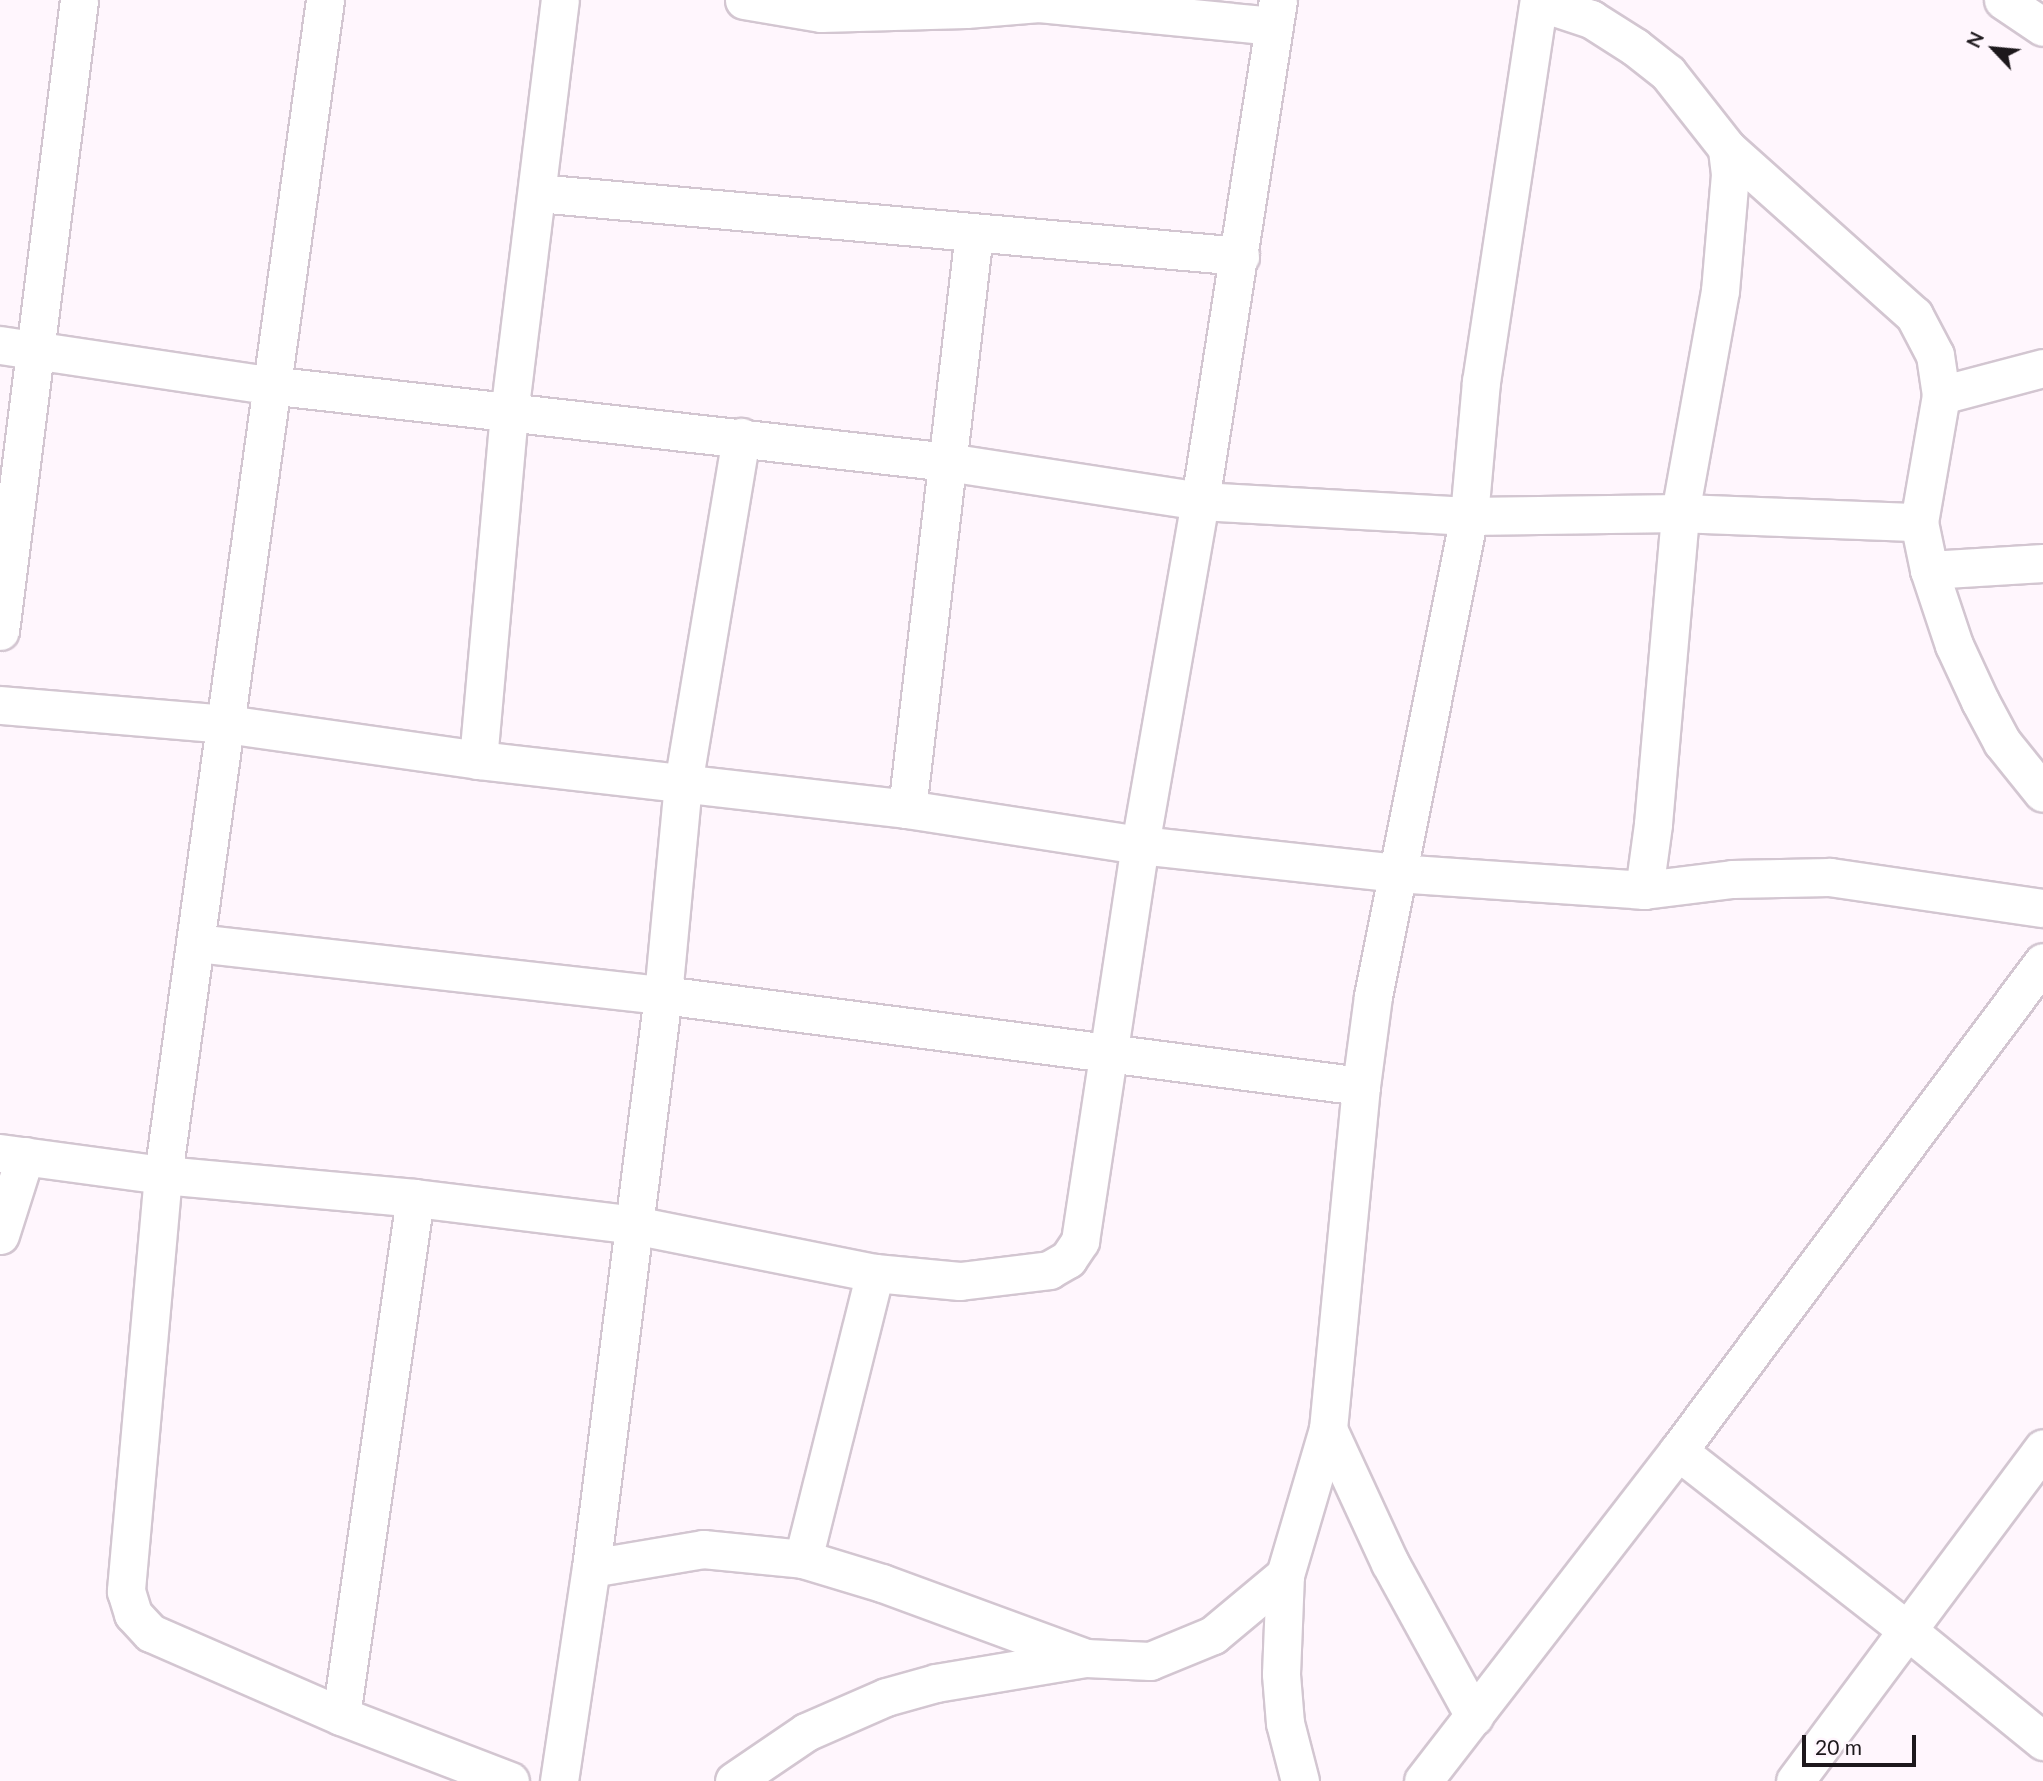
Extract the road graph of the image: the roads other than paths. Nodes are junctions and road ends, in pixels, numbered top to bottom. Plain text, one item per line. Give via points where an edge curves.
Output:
1 (79, 0) edge
2 (325, 0) edge
3 (559, 0) edge
4 (744, 0) edge
5 (2003, 0) edge
6 (1040, 1) edge
7 (1539, 1) edge
8 (822, 6) edge
9 (1276, 13) edge
10 (2043, 27) edge
11 (1727, 148) junction
12 (537, 193) junction
13 (974, 233) junction
14 (1240, 256) junction
15 (0, 345) edge
16 (36, 349) junction
17 (2043, 368) edge
18 (269, 385) junction
19 (1941, 395) junction
20 (509, 414) junction
21 (741, 437) junction
22 (948, 462) junction
23 (1200, 501) junction
24 (1680, 513) junction
25 (1469, 516) junction
26 (1919, 522) junction
27 (2043, 563) edge
28 (1929, 570) junction
29 (0, 631) edge
30 (0, 705) edge
31 (226, 724) junction
32 (478, 760) junction
33 (683, 784) junction
34 (2043, 793) edge
35 (907, 809) junction
36 (1140, 845) junction
37 (1396, 873) junction
38 (1644, 890) junction
39 (2043, 908) edge
40 (196, 943) junction
41 (2043, 962) edge
42 (663, 995) junction
43 (1110, 1055) junction
44 (1361, 1086) junction
45 (13, 1155) edge
46 (163, 1175) junction
47 (415, 1198) junction
48 (634, 1226) junction
49 (0, 1235) edge
50 (875, 1273) junction
51 (1328, 1429) junction
52 (2043, 1448) edge
53 (1678, 1451) junction
54 (803, 1559) junction
55 (590, 1569) junction
56 (1285, 1576) junction
57 (1907, 1630) junction
58 (1086, 1658) junction
59 (341, 1716) junction
60 (1474, 1716) junction
61 (2043, 1741) edge
62 (510, 1781) edge
63 (559, 1781) edge
64 (734, 1781) edge
65 (1300, 1781) edge
66 (1423, 1781) edge
67 (1795, 1781) edge

1 - 16 street
2 - 18 street
3 - 12 street
4 - 8 street
5 - 10 street
6 - 8 street via 967,9
6 - 9 street
7 - 11 street via 1591,19 1635,47 1668,73
7 - 25 street via 1481,382
9 - 14 street
11 - 19 street via 1914,315 1935,355
11 - 24 street via 1730,173 1720,291
12 - 13 street
12 - 20 street
13 - 14 street
13 - 22 street
14 - 23 street
15 - 16 street
16 - 18 street
16 - 29 street
17 - 19 street
18 - 20 street
18 - 31 street
19 - 26 street
20 - 21 street
20 - 32 street
21 - 22 street
21 - 33 street
22 - 23 street
22 - 35 street
23 - 25 street
23 - 36 street
24 - 25 street
24 - 26 street
24 - 38 street
25 - 37 street via 1426,744
26 - 28 street
27 - 28 street
28 - 34 street via 1954,645 1980,701 2003,742
30 - 31 street
31 - 32 street
31 - 40 street
32 - 33 street
33 - 35 street
33 - 42 street
35 - 36 street
36 - 37 street
36 - 43 street
37 - 38 street
37 - 44 street
38 - 39 street via 1732,879 1830,877
40 - 42 street
40 - 46 street
41 - 53 street
42 - 43 street
42 - 48 street
43 - 44 street
43 - 50 street via 1080,1241 1068,1259 1049,1270 960,1281
44 - 51 street
45 - 46 street
45 - 49 street
46 - 47 street
46 - 59 street via 126,1591 133,1614 151,1633
47 - 48 street
47 - 59 street
48 - 50 street
48 - 55 street
50 - 54 street
51 - 56 street
51 - 60 street via 1390,1563
52 - 57 street
53 - 57 street
53 - 60 street
54 - 55 street via 703,1549
54 - 58 street
55 - 63 street
56 - 58 street via 1213,1635 1150,1661
56 - 65 street via 1281,1674 1285,1723
57 - 61 street
57 - 67 street
58 - 64 street via 936,1683 886,1698 806,1732
59 - 62 street
60 - 66 street

